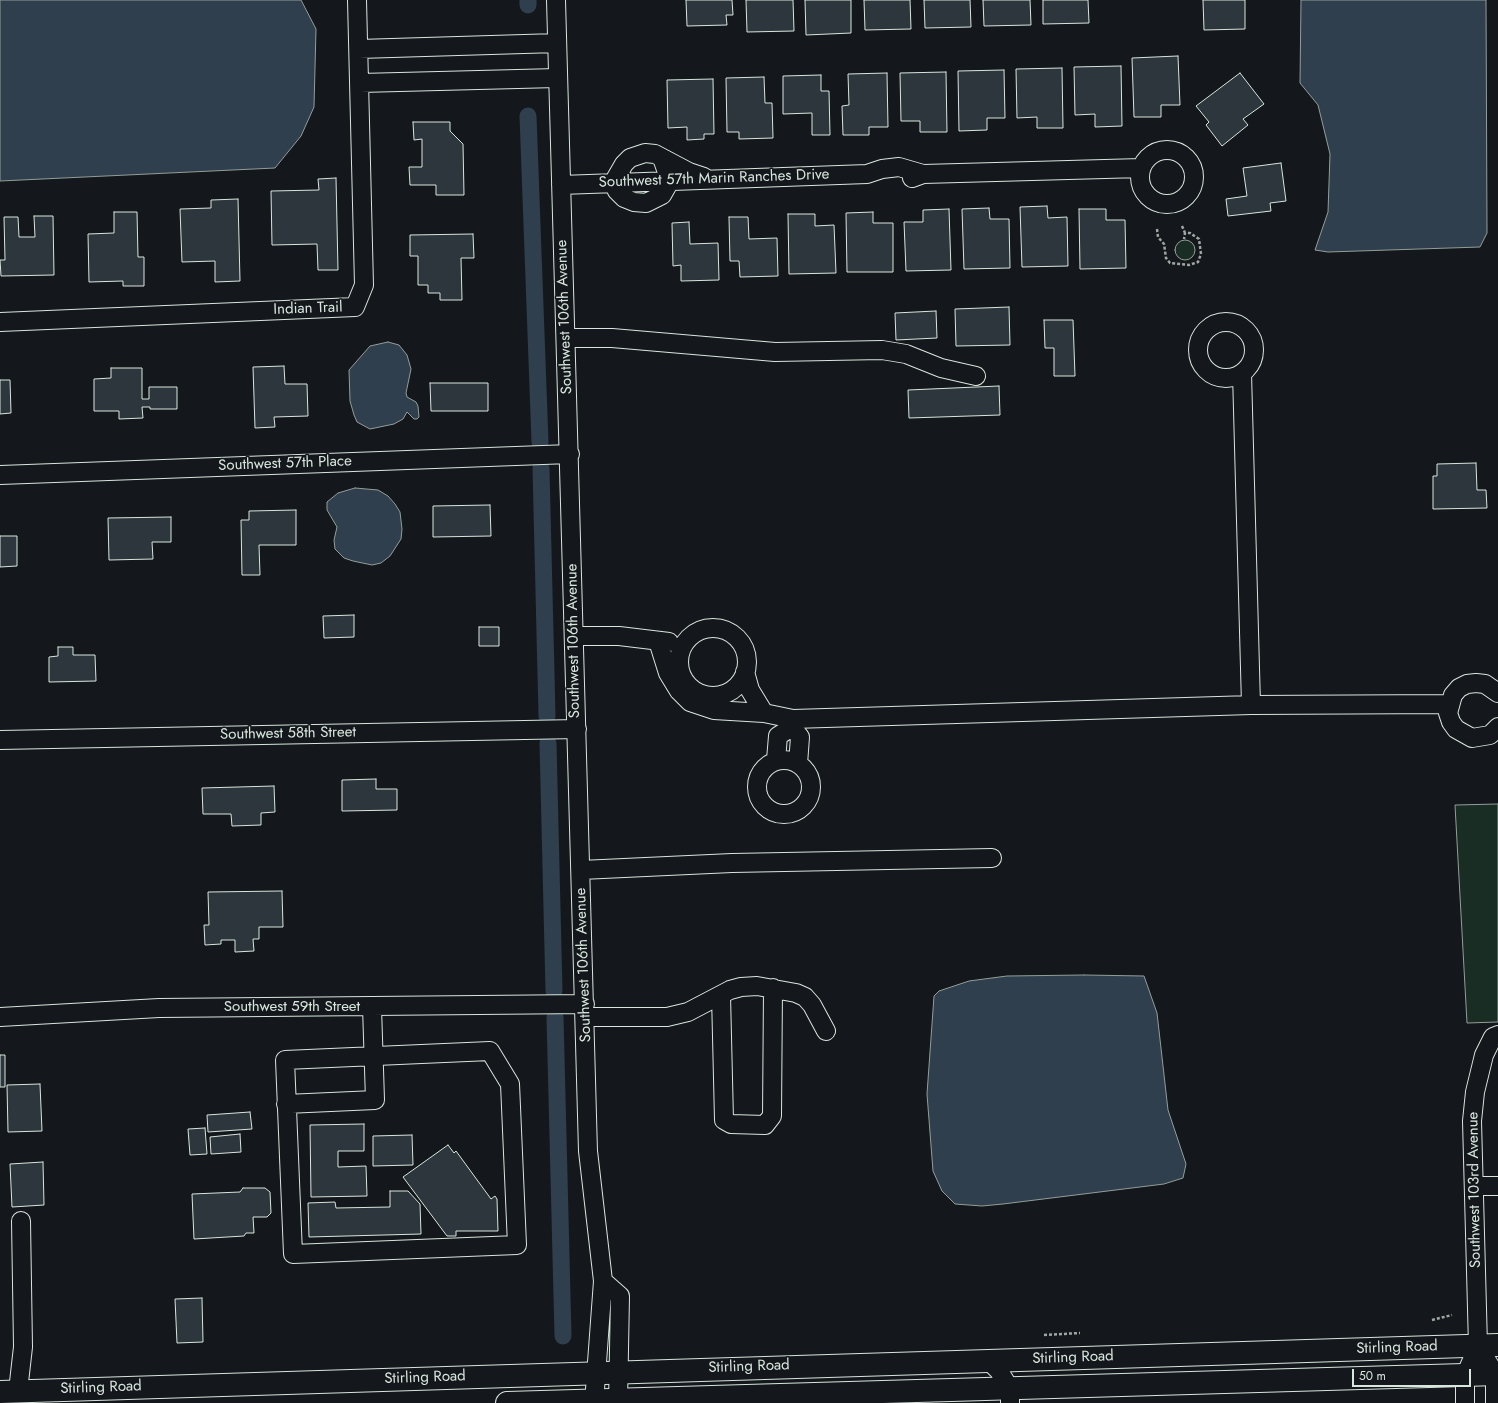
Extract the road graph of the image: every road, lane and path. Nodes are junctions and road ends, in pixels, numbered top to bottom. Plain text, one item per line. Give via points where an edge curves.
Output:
1 (357, 0) edge
2 (556, 0) edge
3 (557, 44) junction
4 (359, 49) junction
5 (557, 78) junction
6 (360, 83) junction
7 (662, 158) junction
8 (1141, 168) dead end
9 (708, 179) junction
10 (670, 181) junction
11 (613, 183) junction
12 (561, 185) junction
13 (1182, 226) dead end
14 (1157, 229) dead end
15 (1184, 233) junction
16 (1184, 239) dead end
17 (0, 322) edge
18 (566, 338) junction
19 (1242, 373) dead end
20 (976, 376) dead end
21 (570, 454) junction
22 (0, 475) edge
23 (574, 636) junction
24 (689, 638) junction
25 (658, 641) junction
26 (679, 658) junction
27 (745, 672) junction
28 (732, 690) junction
29 (1498, 693) edge
30 (1449, 704) junction
31 (1251, 705) junction
32 (764, 713) junction
33 (792, 723) junction
34 (1498, 727) edge
35 (577, 729) junction
36 (0, 740) edge
37 (776, 760) junction
38 (798, 764) junction
39 (992, 858) dead end
40 (581, 870) junction
41 (773, 988) junction
42 (721, 995) junction
43 (372, 1007) junction
44 (585, 1010) junction
45 (0, 1017) edge
46 (826, 1031) dead end
47 (1495, 1036) edge
48 (372, 1056) junction
49 (286, 1104) junction
50 (1474, 1186) junction
51 (1498, 1186) edge
52 (21, 1221) dead end
53 (1452, 1315) dead end
54 (1432, 1320) dead end
55 (1080, 1333) dead end
56 (1044, 1335) dead end
57 (1488, 1345) edge
58 (988, 1360) junction
59 (608, 1372) junction
60 (1496, 1374) edge
61 (1464, 1376) junction
62 (9, 1391) edge
63 (1010, 1396) edge
64 (594, 1401) edge
65 (618, 1401) edge
66 (507, 1403) edge
67 (1465, 1403) edge
68 (1495, 1403) edge

1 - 4 street, Indian Trail
2 - 3 street, Southwest 106th Avenue
3 - 4 street
3 - 5 street, Southwest 106th Avenue
4 - 6 street, Indian Trail
5 - 6 street
5 - 12 street, Southwest 106th Avenue
6 - 17 street, Indian Trail via 364,285 355,307
7 - 9 street
7 - 10 street
7 - 11 street via 645,153 630,158
8 - 9 street, Southwest 57th Marin Ranches Drive via 923,174 899,180 882,179 867,174
9 - 10 street, Southwest 57th Marin Ranches Drive
10 - 11 street via 662,195 646,203 624,198
11 - 12 street, Southwest 57th Marin Ranches Drive
12 - 18 street, Southwest 106th Avenue
13 - 15 path
14 - 15 path via 1157,234 1164,244 1167,261 1174,264 1193,264 1200,259 1199,239 1190,232
15 - 16 path
18 - 20 street via 612,338 775,352 882,350 906,354 941,368
18 - 21 street, Southwest 106th Avenue
19 - 31 street
21 - 22 street, Southwest 57th Place
21 - 23 street, Southwest 106th Avenue
23 - 25 street via 619,636
23 - 35 street, Southwest 106th Avenue
24 - 25 street via 676,642
24 - 26 street via 682,647
24 - 27 street via 709,629 720,629 730,633 739,640 745,650
25 - 26 street
25 - 32 street via 668,673 690,702 714,710
26 - 28 street via 683,679 690,688 700,694 711,696 722,695
27 - 28 street
27 - 32 street via 750,690
28 - 32 street via 742,701
29 - 30 street via 1485,684 1467,684 1459,688
30 - 31 street
30 - 34 street via 1451,722 1463,735 1481,738 1490,735
31 - 33 street
32 - 33 street
33 - 37 street via 778,736
33 - 38 street via 800,737
35 - 36 street, Southwest 58th Street
35 - 40 street, Southwest 106th Avenue
37 - 38 street via 786,759
37 - 38 street via 762,770 757,787 763,804 777,813 787,814 795,811 803,807 808,799 811,782 808,773
39 - 40 street via 732,863
40 - 44 street, Southwest 106th Avenue
41 - 42 street, Southwest 59th Street via 741,987
41 - 42 street via 772,1116 765,1125 731,1124 724,1120
41 - 46 street, Southwest 59th Street via 796,992 805,997
42 - 44 street, Southwest 59th Street via 688,1012 667,1016
43 - 44 street, Southwest 59th Street
43 - 45 street, Southwest 59th Street via 159,1008
43 - 48 street
44 - 59 street, Southwest 106th Avenue via 588,1151 603,1281 620,1296
47 - 50 street, Southwest 103rd Avenue via 1484,1055 1475,1092 1472,1121
48 - 49 street via 285,1060
48 - 49 street via 375,1100
48 - 49 street via 490,1051 510,1084 517,1245 293,1254
50 - 51 street
50 - 57 street, Southwest 103rd Avenue
52 - 62 street via 22,1347
53 - 54 path
55 - 56 path
57 - 58 main road, Stirling Road
57 - 60 street
57 - 61 street
58 - 59 main road, Stirling Road
58 - 63 street via 999,1370
59 - 62 main road, Stirling Road
59 - 64 street, Southwest 106th Avenue
59 - 65 street
60 - 61 main road, Stirling Road
60 - 68 street
61 - 63 main road, Stirling Road
61 - 67 street
63 - 65 main road, Stirling Road
64 - 65 main road, Stirling Road
64 - 66 main road, Stirling Road

